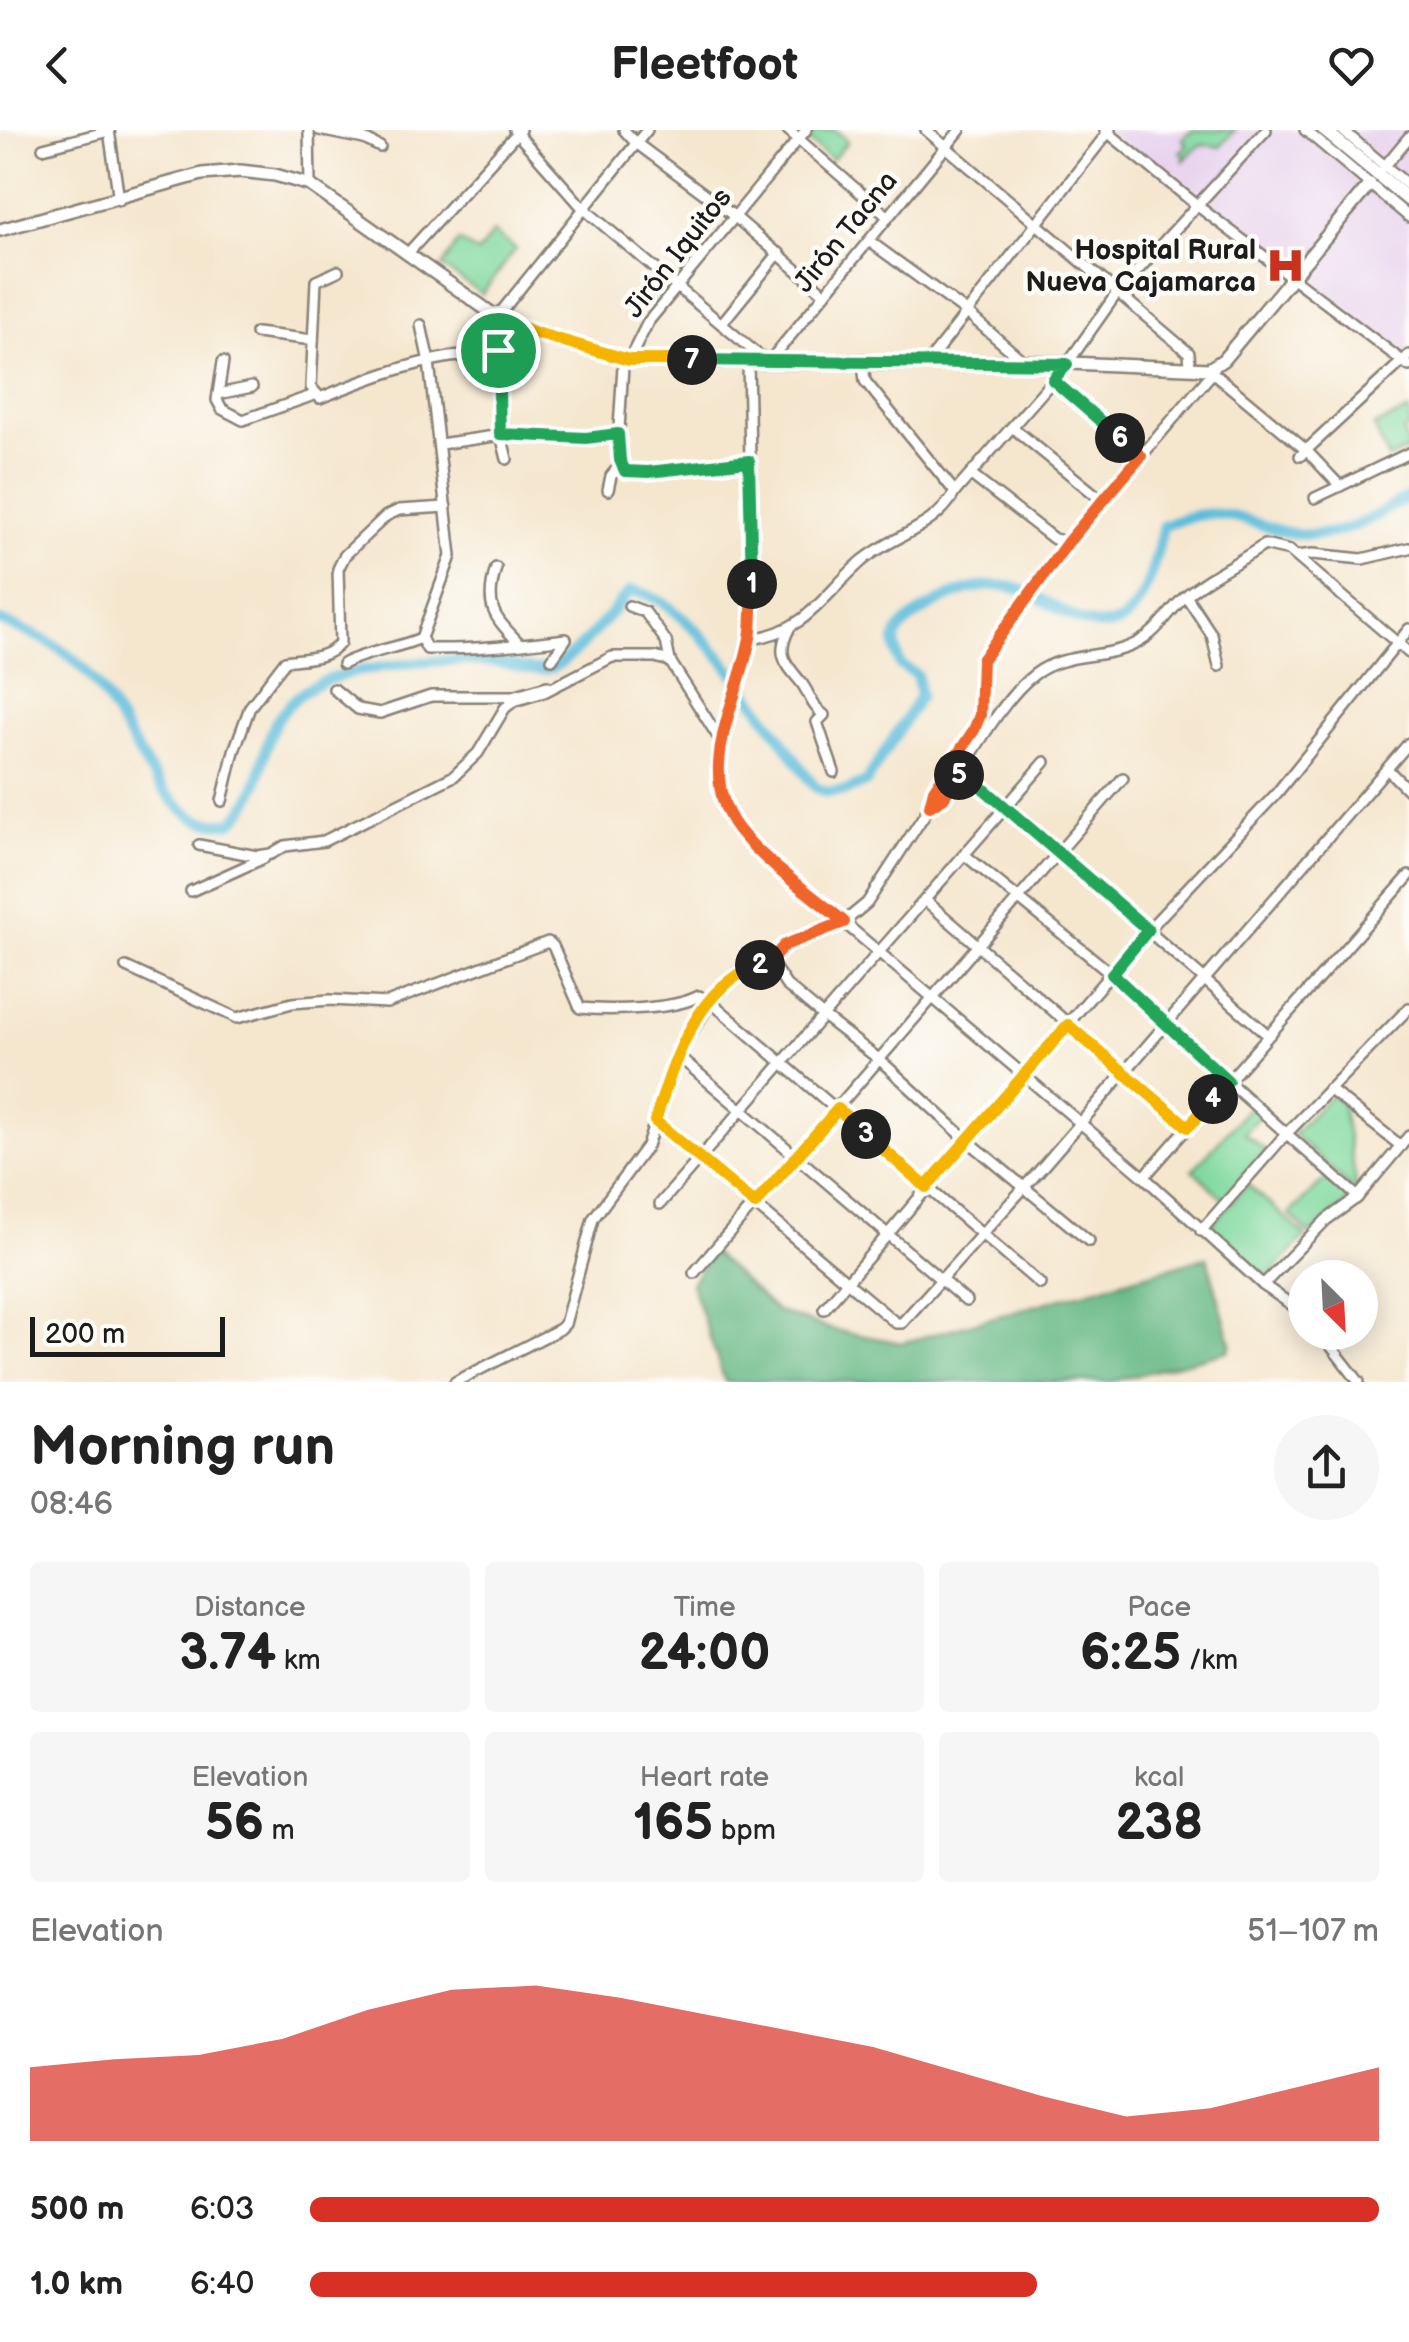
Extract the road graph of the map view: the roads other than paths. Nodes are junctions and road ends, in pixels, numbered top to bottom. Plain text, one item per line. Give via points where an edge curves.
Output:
1 (309, 130) edge
2 (319, 130) edge
3 (624, 130) edge
4 (647, 130) edge
5 (788, 130) edge
6 (806, 130) edge
7 (926, 130) edge
8 (960, 130) edge
9 (1266, 130) edge
10 (1305, 130) edge
11 (1324, 130) edge
12 (1342, 130) edge
13 (109, 131) edge
14 (517, 131) edge
15 (1108, 131) edge
16 (1409, 137) edge
17 (798, 139) junction
18 (636, 143) junction
19 (380, 147) dead end
20 (946, 147) junction
21 (42, 148) dead end
22 (1377, 175) junction
23 (310, 185) junction
24 (1409, 186) edge
25 (118, 200) junction
26 (1409, 200) edge
27 (1198, 207) junction
28 (583, 208) junction
29 (734, 216) junction
30 (887, 216) junction
31 (1409, 217) edge
32 (1036, 223) junction
33 (0, 230) edge
34 (869, 241) junction
35 (408, 253) junction
36 (778, 253) junction
37 (338, 271) dead end
38 (1293, 277) junction
39 (678, 286) junction
40 (825, 294) junction
41 (1116, 294) junction
42 (966, 311) junction
43 (497, 317) junction
44 (722, 324) junction
45 (421, 326) dead end
46 (256, 333) dead end
47 (313, 340) junction
48 (498, 350) junction
49 (629, 360) junction
50 (748, 360) junction
51 (1023, 361) junction
52 (1407, 361) edge
53 (223, 362) dead end
54 (429, 362) junction
55 (768, 362) junction
56 (929, 362) junction
57 (863, 364) junction
58 (1067, 364) junction
59 (1190, 368) junction
60 (1211, 370) junction
61 (1053, 380) junction
62 (252, 387) dead end
63 (218, 394) junction
64 (319, 396) junction
65 (1012, 427) junction
66 (500, 434) junction
67 (618, 434) junction
68 (440, 444) junction
69 (1303, 453) junction
70 (1409, 453) edge
71 (1141, 456) junction
72 (506, 459) dead end
73 (749, 461) junction
74 (621, 464) junction
75 (971, 475) junction
76 (1340, 486) junction
77 (608, 490) dead end
78 (955, 492) junction
79 (1315, 498) dead end
80 (1104, 501) junction
81 (446, 507) junction
82 (1068, 542) junction
83 (1409, 548) edge
84 (1294, 554) junction
85 (496, 568) dead end
86 (1186, 596) junction
87 (628, 606) dead end
88 (790, 627) junction
89 (1409, 629) edge
90 (421, 638) junction
91 (750, 639) junction
92 (519, 643) junction
93 (1398, 644) junction
94 (1409, 653) edge
95 (552, 659) dead end
96 (670, 661) junction
97 (344, 664) dead end
98 (1219, 666) dead end
99 (559, 686) junction
100 (334, 689) dead end
101 (722, 743) junction
102 (1409, 743) edge
103 (1045, 762) dead end
104 (1387, 769) junction
105 (962, 770) junction
106 (834, 772) dead end
107 (1122, 778) dead end
108 (1409, 791) edge
109 (222, 800) dead end
110 (930, 806) junction
111 (1005, 806) junction
112 (198, 845) dead end
113 (271, 854) junction
114 (1059, 854) junction
115 (966, 856) junction
116 (1409, 876) edge
117 (191, 891) dead end
118 (925, 900) junction
119 (1018, 901) junction
120 (844, 922) junction
121 (1148, 930) junction
122 (978, 946) junction
123 (879, 952) junction
124 (770, 961) junction
125 (126, 967) dead end
126 (1112, 974) junction
127 (1204, 980) junction
128 (933, 999) junction
129 (710, 1002) junction
130 (1409, 1008) edge
131 (823, 1016) junction
132 (1163, 1024) junction
133 (1068, 1025) junction
134 (1268, 1035) junction
135 (677, 1056) junction
136 (880, 1060) junction
137 (782, 1062) junction
138 (1124, 1071) junction
139 (1023, 1078) junction
140 (1228, 1081) junction
141 (1329, 1089) junction
142 (838, 1109) junction
143 (742, 1110) junction
144 (655, 1121) junction
145 (1079, 1124) junction
146 (1188, 1127) junction
147 (1286, 1134) junction
148 (1409, 1136) edge
149 (968, 1140) junction
150 (1401, 1146) junction
151 (798, 1156) junction
152 (700, 1161) junction
153 (1144, 1178) junction
154 (1026, 1186) junction
155 (926, 1187) junction
156 (1358, 1197) junction
157 (660, 1204) dead end
158 (755, 1204) junction
159 (1201, 1231) junction
160 (983, 1233) junction
161 (887, 1235) junction
162 (1088, 1241) dead end
163 (694, 1272) dead end
164 (847, 1281) junction
165 (942, 1281) junction
166 (1040, 1284) dead end
167 (1263, 1286) junction
168 (966, 1301) dead end
169 (1288, 1303) edge
170 (824, 1309) dead end
171 (1334, 1350) edge
172 (455, 1382) edge
173 (1359, 1382) edge

1 - 23 street
2 - 19 street
3 - 18 street
4 - 18 street
5 - 17 street
6 - 17 street, Jirón Iquitos
7 - 20 street
8 - 20 street, Jirón Tacna
9 - 27 street
10 - 22 street
11 - 22 highway
12 - 22 street
13 - 21 street
13 - 25 street
14 - 28 street
14 - 35 street
15 - 27 street
15 - 32 street
16 - 22 street
17 - 29 street, Jirón Iquitos
17 - 30 street
18 - 28 street
18 - 29 street
20 - 30 street, Jirón Tacna
20 - 32 street
22 - 24 street
22 - 26 highway
22 - 31 street
22 - 38 main road
23 - 25 main road via 221,172 176,179
23 - 35 main road
25 - 33 main road
27 - 38 street
27 - 41 street
28 - 39 street
28 - 43 street
29 - 36 street
29 - 39 street, Jirón Iquitos
30 - 34 street, Jirón Tacna
32 - 41 street
32 - 42 street
34 - 40 street, Jirón Tacna
34 - 42 street
35 - 43 main road
36 - 40 street
36 - 44 street
37 - 47 street via 316,281
38 - 52 street
38 - 60 main road
39 - 44 street
39 - 49 street, Jirón Iquitos via 648,322
40 - 55 street, Jirón Tacna
41 - 58 street
41 - 59 street via 1189,353
42 - 51 street
42 - 56 street
43 - 48 street
43 - 49 main road
44 - 55 street
45 - 54 street
46 - 47 street
47 - 64 street via 311,387
48 - 54 street
48 - 66 street
49 - 50 main road
49 - 67 street, Jirón Iquitos via 620,376
50 - 55 main road
50 - 73 street
51 - 56 main road
51 - 58 main road
52 - 69 street
53 - 63 street
54 - 64 street
54 - 68 street
55 - 57 main road
56 - 57 main road
57 - 78 street via 864,381
58 - 59 main road
58 - 61 street
59 - 60 main road
60 - 69 street
60 - 71 street
61 - 65 street
61 - 71 street
62 - 63 street
63 - 64 street via 222,410 243,420
65 - 75 street
65 - 80 street
66 - 67 street
66 - 68 street
66 - 72 street
67 - 74 street, Jirón Iquitos
68 - 81 street
69 - 76 street
70 - 76 street
71 - 80 street
73 - 74 street via 648,472 625,471
73 - 91 street
74 - 77 street
75 - 78 street
75 - 82 street via 1054,540
76 - 79 street
78 - 88 street via 946,509 864,559 828,599
80 - 82 street
81 - 90 street via 452,556
81 - 109 street via 386,516 345,554 338,570 340,642 324,655 285,661 250,707
82 - 110 street via 980,666 980,715
83 - 84 street via 1362,560
84 - 86 street via 1264,544
84 - 93 street
85 - 92 street via 492,610
86 - 98 street via 1212,635
86 - 105 street via 1137,643 1064,660 1033,675
87 - 96 street via 645,612 666,640
88 - 91 street
88 - 106 street via 783,641 788,671 824,714 817,722
89 - 93 street
90 - 92 street via 428,649
90 - 97 street
91 - 101 street
92 - 95 street via 566,638
93 - 94 street
93 - 121 street via 1248,826
96 - 99 street via 612,656
96 - 101 street
99 - 100 street via 513,696 431,696 380,713 358,709
99 - 113 street via 505,708 478,754 454,776 324,840
101 - 120 street via 719,790 730,817 743,836
102 - 104 street
103 - 111 street
104 - 108 street
104 - 127 street
105 - 110 street
105 - 111 street
107 - 114 street
110 - 120 street via 868,904
111 - 114 street
111 - 115 street
112 - 113 street
113 - 117 street
114 - 119 street
114 - 121 street
115 - 118 street
115 - 119 street
116 - 134 street
118 - 122 street
118 - 123 street
119 - 122 street
119 - 126 street
120 - 123 street
120 - 124 street via 785,945
121 - 126 street
121 - 127 street
122 - 128 street
122 - 133 street
123 - 128 street
123 - 131 street
124 - 129 street via 736,973
124 - 131 street via 786,985
125 - 129 street via 236,1018 292,1003 387,1003 545,941 554,946 580,1008 658,1008 700,996
126 - 132 street
126 - 133 street
127 - 132 street
127 - 134 street
128 - 136 street
128 - 139 street
129 - 135 street
129 - 137 street
130 - 141 street
131 - 136 street
131 - 137 street
132 - 138 street
132 - 140 street
133 - 138 street
133 - 139 street
134 - 140 street
135 - 143 street
135 - 144 street
136 - 142 street
136 - 149 street
137 - 142 street
137 - 143 street
138 - 145 street
138 - 146 street
139 - 145 street
139 - 149 street
140 - 146 street
140 - 147 street
141 - 147 street
141 - 150 street
142 - 151 street
142 - 155 street
143 - 151 street
143 - 152 street
144 - 152 street
144 - 172 street via 646,1146 592,1219 560,1330
145 - 153 street
145 - 154 street
146 - 153 street
147 - 156 street
147 - 159 street
148 - 150 street
149 - 154 street
149 - 155 street
150 - 156 street
151 - 158 street
151 - 161 street
152 - 157 street
152 - 158 street
153 - 159 street
154 - 160 street
154 - 162 street
155 - 160 street
155 - 161 street
156 - 167 street via 1326,1220
158 - 163 street
158 - 164 street
159 - 167 street
160 - 165 street
160 - 166 street
161 - 164 street
161 - 165 street
164 - 165 street via 896,1324
164 - 170 street
165 - 168 street
167 - 169 street
171 - 173 street

